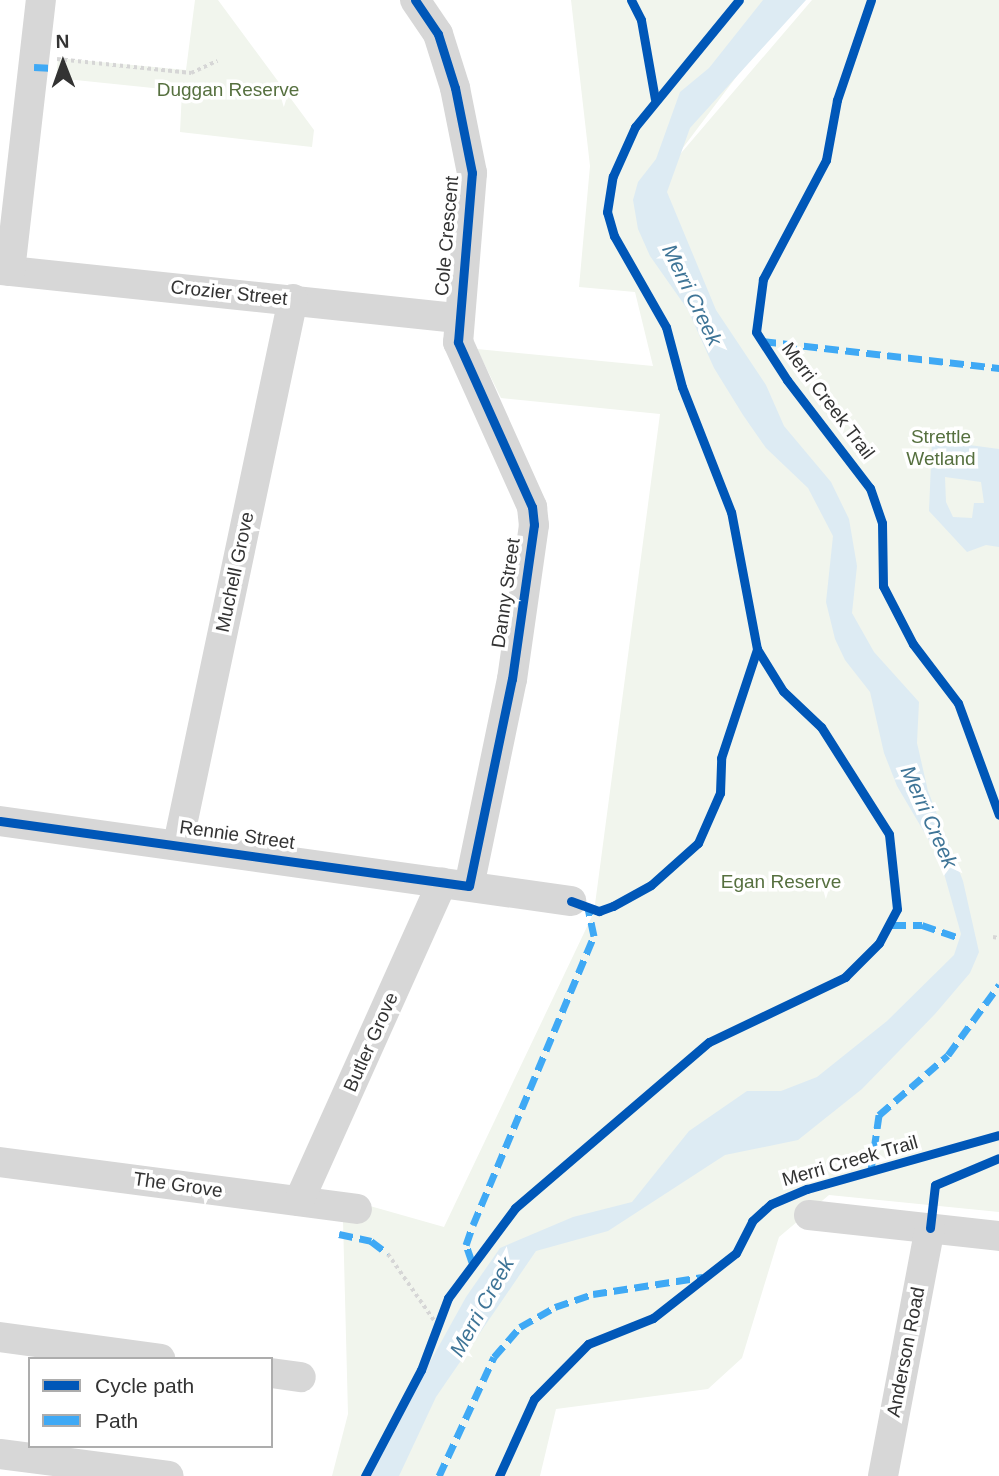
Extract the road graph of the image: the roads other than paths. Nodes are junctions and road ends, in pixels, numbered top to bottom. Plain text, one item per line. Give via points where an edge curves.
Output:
1 (41, 0) edge
2 (415, 0) edge
3 (5, 270) edge
4 (293, 299) junction
5 (457, 317) junction
6 (0, 821) edge
7 (178, 844) junction
8 (455, 884) junction
9 (571, 901) dead end
10 (0, 1162) edge
11 (299, 1201) junction
12 (357, 1209) dead end
13 (809, 1214) dead end
14 (930, 1228) junction
15 (999, 1236) edge
16 (0, 1337) edge
17 (146, 1357) edge
18 (273, 1373) edge
19 (301, 1377) dead end
20 (7, 1462) edge
21 (169, 1476) edge
22 (883, 1476) edge

1 - 3 street
2 - 5 street, Cole Crescent via 438,34 456,88 471,173
3 - 4 street, Crozier Street
4 - 5 street, Crozier Street
4 - 7 street, Muchell Grove
5 - 8 street, Danny Street via 458,342 529,500 534,525 512,679
6 - 7 street, Rennie Street
7 - 8 street, Rennie Street
8 - 9 street, Rennie Street
8 - 11 street, Butler Grove
10 - 11 street, The Grove
11 - 12 street, The Grove
13 - 14 street
14 - 15 street
14 - 22 street, Anderson Road
16 - 17 street
18 - 19 street
20 - 21 street

